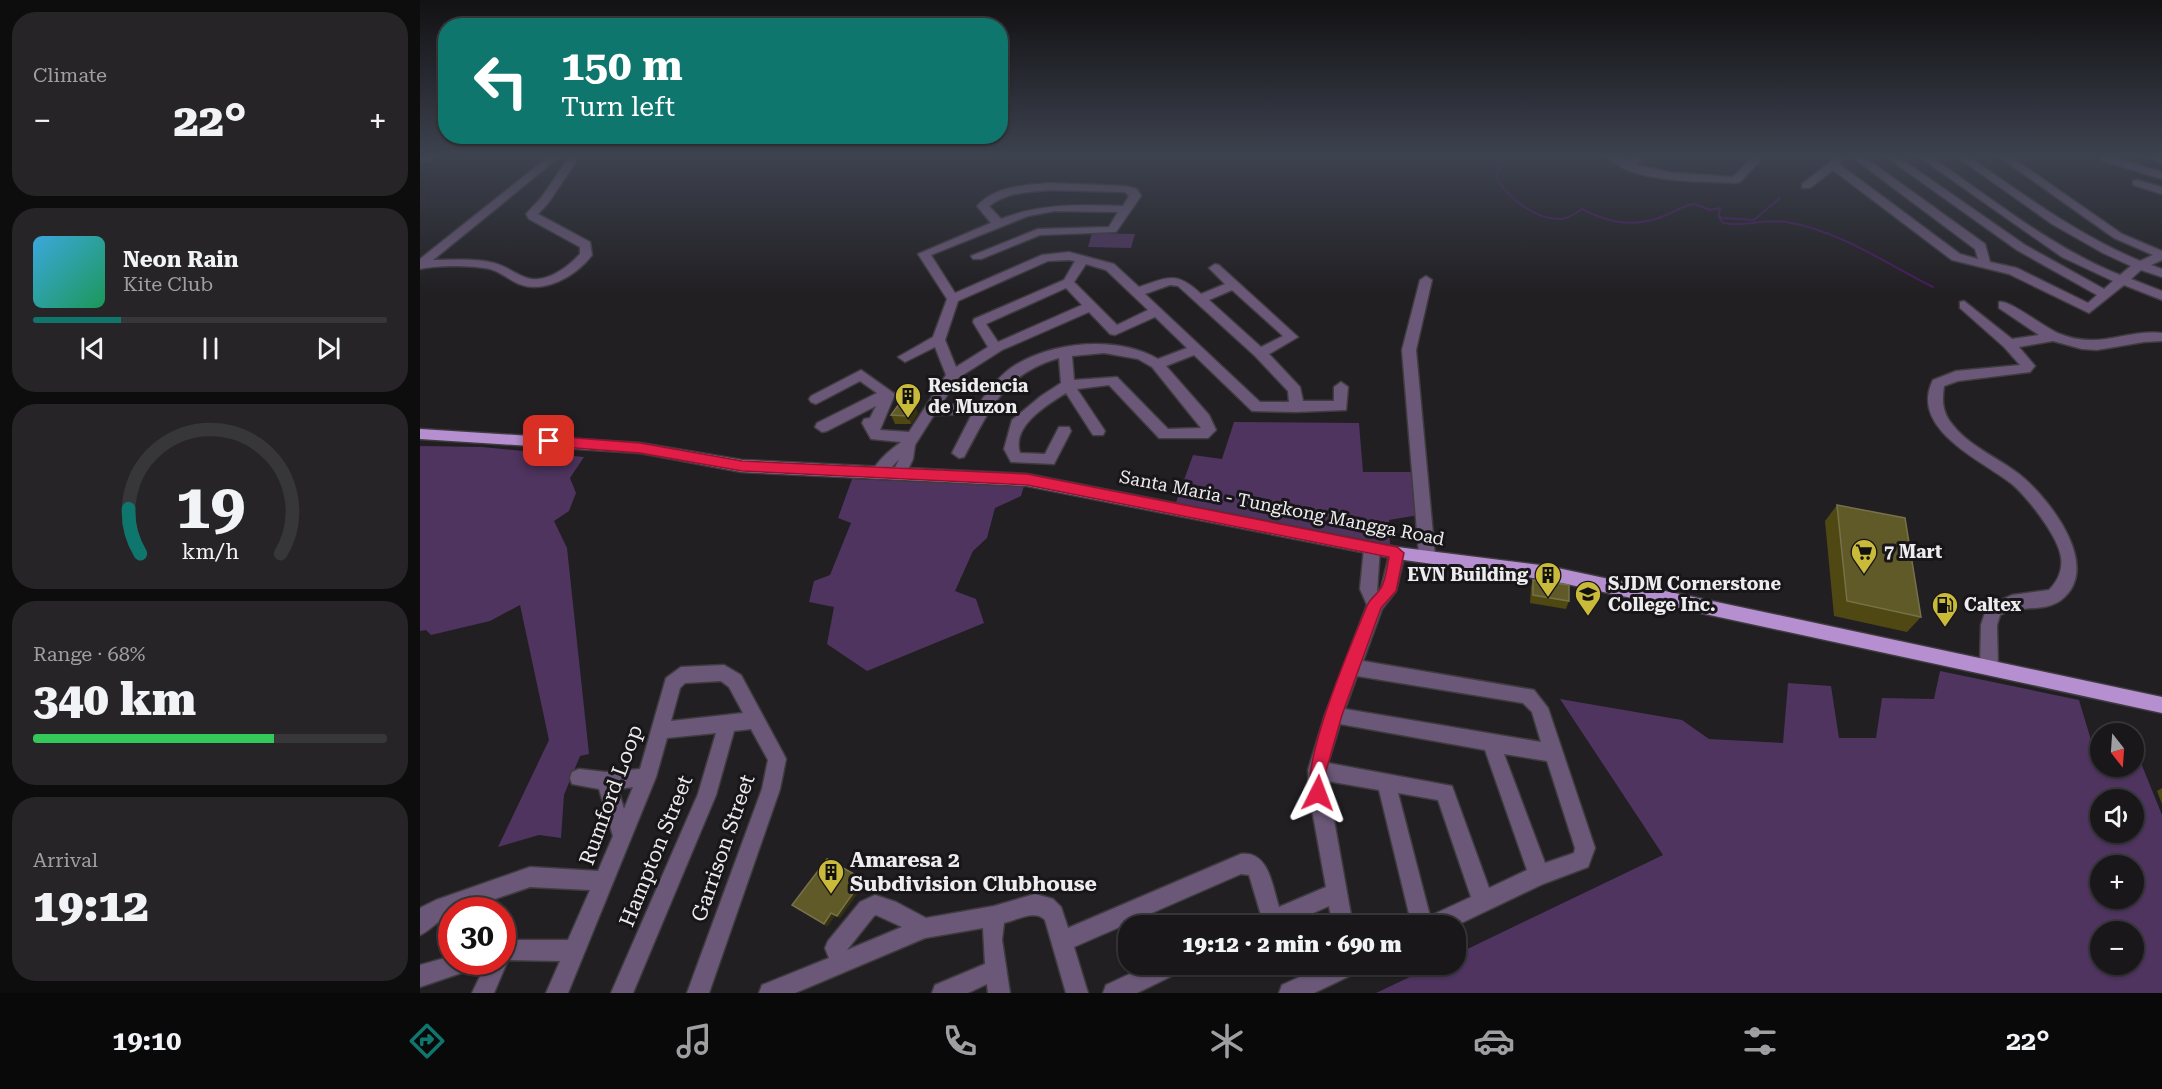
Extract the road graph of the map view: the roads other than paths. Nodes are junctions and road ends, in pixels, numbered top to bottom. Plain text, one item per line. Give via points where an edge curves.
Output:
1 (501, 200) edge
2 (545, 200) edge
3 (989, 200) edge
4 (1132, 200) edge
5 (1882, 200) edge
6 (1917, 200) edge
7 (1953, 200) edge
8 (1987, 200) edge
9 (2026, 200) edge
10 (2067, 200) edge
11 (1125, 209) junction
12 (2052, 218) junction
13 (998, 223) junction
14 (2024, 225) junction
15 (1072, 229) junction
16 (1997, 231) junction
17 (1968, 238) junction
18 (2162, 255) edge
19 (977, 256) dead end
20 (1076, 258) junction
21 (1985, 264) junction
22 (421, 265) edge
23 (2138, 266) junction
24 (1215, 268) dead end
25 (2162, 273) edge
26 (1426, 280) dead end
27 (2122, 280) junction
28 (1068, 283) junction
29 (1233, 285) junction
30 (1138, 292) junction
31 (2106, 295) junction
32 (2162, 296) edge
33 (1200, 299) junction
34 (953, 300) junction
35 (1964, 305) dead end
36 (2003, 305) dead end
37 (1090, 306) junction
38 (1155, 312) junction
39 (1115, 331) junction
40 (2161, 336) edge
41 (2054, 337) junction
42 (939, 340) junction
43 (2009, 344) junction
44 (1108, 347) junction
45 (995, 348) junction
46 (1196, 349) junction
47 (1065, 353) junction
48 (1260, 353) junction
49 (905, 357) dead end
50 (1157, 364) junction
51 (953, 375) junction
52 (1068, 385) junction
53 (1341, 387) dead end
54 (888, 394) junction
55 (816, 399) dead end
56 (1296, 407) junction
57 (980, 409) junction
58 (860, 410) junction
59 (930, 410) junction
60 (822, 427) dead end
61 (873, 428) junction
62 (1064, 430) dead end
63 (1098, 431) dead end
64 (420, 434) edge
65 (910, 440) junction
66 (959, 453) dead end
67 (878, 473) junction
68 (899, 474) junction
69 (1372, 548) junction
70 (1397, 553) junction
71 (1427, 556) junction
72 (1375, 605) junction
73 (1351, 667) junction
74 (1989, 667) junction
75 (2162, 705) edge
76 (1334, 715) junction
77 (757, 720) junction
78 (727, 725) junction
79 (661, 730) junction
80 (1491, 743) junction
81 (1553, 753) junction
82 (1317, 771) junction
83 (647, 777) junction
84 (579, 778) dead end
85 (606, 781) junction
86 (1386, 781) junction
87 (623, 837) junction
88 (1539, 875) junction
89 (604, 881) junction
90 (1335, 893) junction
91 (1483, 901) junction
92 (1123, 915) edge
93 (1265, 915) edge
94 (1283, 915) edge
95 (1340, 915) edge
96 (1419, 915) edge
97 (1454, 915) edge
98 (994, 916) junction
99 (1118, 917) edge
100 (420, 925) edge
101 (925, 928) junction
102 (1063, 941) junction
103 (575, 951) junction
104 (516, 953) edge
105 (841, 963) junction
106 (994, 970) junction
107 (438, 971) edge
108 (492, 975) edge
109 (1152, 975) edge
110 (1330, 975) edge
111 (420, 976) edge
112 (483, 993) edge
113 (557, 993) edge
114 (622, 993) edge
115 (698, 993) edge
116 (770, 993) edge
117 (943, 993) edge
118 (999, 993) edge
119 (1077, 993) edge
120 (1114, 993) edge
121 (1290, 993) edge

1 - 22 street
2 - 22 street via 532,214 533,218 586,245 586,255 566,272 534,283 524,282 508,270 486,265
3 - 13 street via 982,206
4 - 11 street
5 - 21 street via 1956,257
6 - 17 street
7 - 16 street
8 - 14 street
9 - 12 street
10 - 18 street via 2118,236
11 - 13 street via 1055,208
11 - 15 street via 1112,230
12 - 14 street
12 - 23 street via 2085,240
13 - 34 street via 924,254
14 - 16 street
14 - 27 street via 2066,254
15 - 19 street via 1038,232
15 - 20 street
16 - 17 street
16 - 31 street via 2063,275
17 - 21 street via 1981,247
18 - 23 street
20 - 28 street
20 - 30 street via 1110,267
20 - 34 street via 1046,258
21 - 31 street via 2013,271 2089,309
23 - 25 street
23 - 27 street
24 - 29 street
26 - 71 street via 1409,350
27 - 31 street
27 - 32 street
28 - 37 street
28 - 45 street via 979,322
29 - 33 street
29 - 48 street via 1292,337
30 - 33 street via 1170,281 1182,284
30 - 38 street
33 - 48 street
34 - 42 street
35 - 43 street
36 - 41 street
37 - 39 street
37 - 45 street
38 - 39 street
38 - 46 street
39 - 44 street
40 - 41 street via 2099,347 2073,345
41 - 43 street
42 - 49 street
42 - 51 street
43 - 74 street via 2028,366 2025,369 1956,376 1938,383 1934,394 1939,413 1955,438 2031,493 2068,554 2070,567 2060,590 2051,598 2006,604 1993,611
44 - 47 street
44 - 50 street via 1150,358
45 - 51 street
46 - 50 street
46 - 56 street via 1257,407
47 - 52 street
47 - 57 street via 1011,375
48 - 56 street via 1295,390
50 - 52 street via 1204,419 1207,432 1164,434 1112,380
51 - 59 street
52 - 62 street via 1017,424 1012,454 1016,458 1049,460
52 - 63 street
53 - 56 street via 1341,406
54 - 55 street via 861,375
54 - 58 street
54 - 61 street
57 - 59 street
57 - 66 street
58 - 60 street
58 - 61 street
59 - 65 street
61 - 65 street via 876,435
64 - 67 main road, Santa Maria - Tungkong Mangga Road via 640,448 742,466
65 - 67 street
65 - 68 street
67 - 68 main road, Santa Maria - Tungkong Mangga Road
68 - 69 main road, Santa Maria - Tungkong Mangga Road via 1027,480
69 - 70 main road, Santa Maria - Tungkong Mangga Road
69 - 72 street via 1368,590
70 - 71 main road, Santa Maria - Tungkong Mangga Road
70 - 72 street via 1388,591
71 - 74 main road, Santa Maria - Tungkong Mangga Road via 1548,573
72 - 73 street
73 - 76 street
73 - 81 street via 1521,694 1539,708
74 - 75 main road, Santa Maria - Tungkong Mangga Road
76 - 80 street
76 - 82 street
77 - 78 street
77 - 79 street, Rumford Loop via 731,676 689,673 672,684
77 - 115 street, Garrison Street via 777,759 771,789
78 - 79 street
78 - 114 street, Hampton Street via 706,795
79 - 83 street, Rumford Loop
80 - 81 street
80 - 88 street
81 - 88 street via 1585,848 1581,860
82 - 86 street
82 - 90 street
83 - 85 street
83 - 87 street, Rumford Loop
84 - 85 street
85 - 87 street
86 - 91 street via 1445,792
86 - 96 street
87 - 89 street, Rumford Loop
88 - 91 street
89 - 100 street via 530,877 436,910
89 - 103 street, Rumford Loop
90 - 94 street
90 - 95 street
91 - 97 street
92 - 93 street via 1251,863 1257,869
98 - 101 street
98 - 102 street via 1035,904 1046,906 1054,914
98 - 106 street
99 - 102 street
101 - 105 street
101 - 105 street via 875,905 867,909 835,948
102 - 119 street
103 - 104 street
103 - 113 street, Rumford Loop
105 - 116 street
106 - 117 street
106 - 118 street
107 - 111 street
108 - 112 street
109 - 120 street
110 - 121 street

